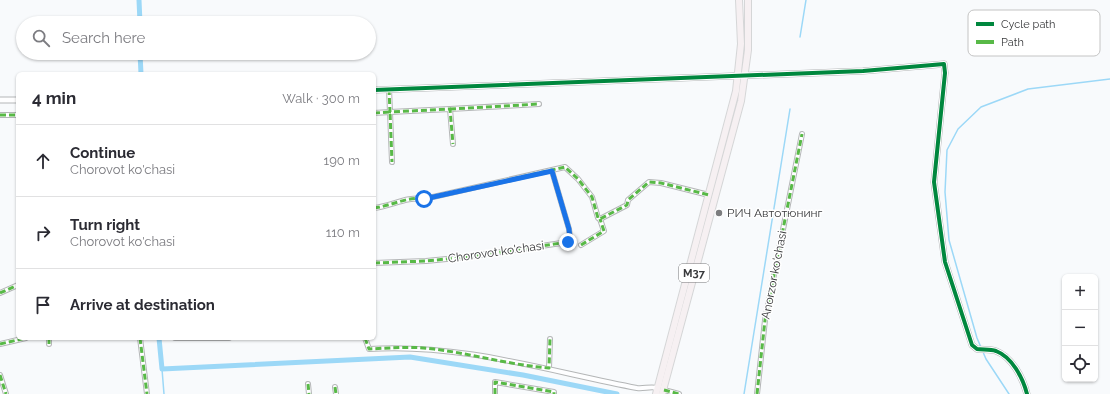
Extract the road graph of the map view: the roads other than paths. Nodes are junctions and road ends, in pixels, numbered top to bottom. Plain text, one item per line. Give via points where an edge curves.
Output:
1 (740, 0) edge
2 (748, 0) edge
3 (738, 74) junction
4 (746, 74) junction
5 (389, 89) junction
6 (376, 90) edge
7 (0, 100) edge
8 (16, 100) edge
9 (539, 104) dead end
10 (450, 110) junction
11 (390, 112) junction
12 (376, 113) edge
13 (0, 115) edge
14 (16, 115) edge
15 (802, 134) dead end
16 (453, 144) dead end
17 (392, 162) dead end
18 (552, 171) junction
19 (709, 196) junction
20 (376, 208) edge
21 (600, 219) junction
22 (581, 245) dead end
23 (376, 263) edge
24 (16, 286) edge
25 (0, 293) edge
26 (550, 339) dead end
27 (17, 340) edge
28 (49, 340) edge
29 (140, 340) edge
30 (366, 340) edge
31 (0, 344) edge
32 (49, 344) dead end
33 (549, 368) junction
34 (0, 375) edge
35 (308, 384) dead end
36 (335, 387) dead end
37 (660, 391) edge
38 (6, 394) edge
39 (147, 394) edge
40 (309, 394) edge
41 (336, 394) edge
42 (495, 394) edge
43 (554, 394) edge
44 (679, 394) edge
45 (757, 394) edge
46 (1027, 394) edge

1 - 3 highway, M37
2 - 4 highway, M37 via 750,18
3 - 4 street
3 - 5 street
3 - 19 highway, M37 via 729,123
4 - 37 highway, M37 via 729,148
4 - 46 street via 863,71 944,64 934,182 944,262 976,349 997,352 1008,360 1017,371
5 - 6 street
5 - 11 street
7 - 8 street
9 - 10 street
10 - 11 street
10 - 16 street
11 - 12 street
11 - 17 street
13 - 14 street
15 - 45 street, Anorzor ko'chasi via 765,320
18 - 20 street
18 - 21 street via 565,167 578,178 592,197
18 - 23 street, Chorovot ko'chasi via 569,229 568,242 467,257
19 - 21 street via 649,182 628,200 627,205
19 - 37 highway, M37
21 - 22 street via 604,231
24 - 25 street
26 - 33 street
27 - 31 street
28 - 32 street
29 - 39 street
30 - 33 street via 369,349 433,349
33 - 37 street via 639,389 653,387
34 - 38 street
35 - 40 street
36 - 41 street
37 - 44 street
42 - 43 street via 495,382

